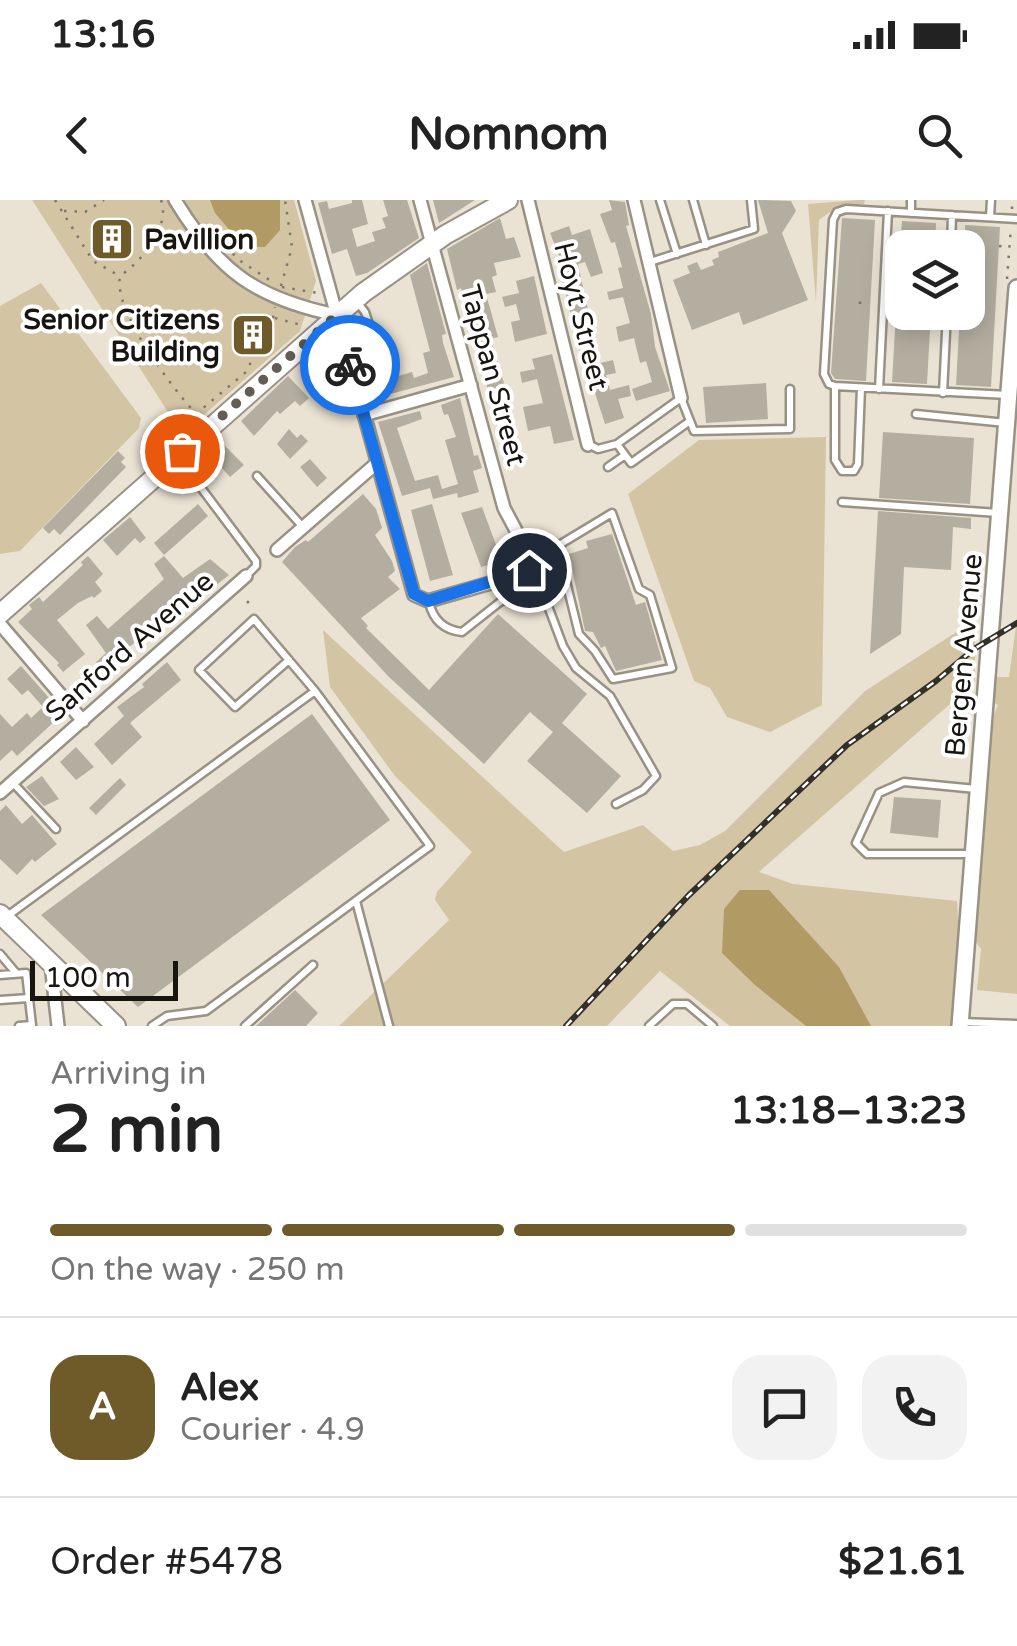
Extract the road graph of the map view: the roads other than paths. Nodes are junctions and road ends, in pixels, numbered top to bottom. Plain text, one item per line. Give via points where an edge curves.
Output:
1 (304, 200) edge
2 (420, 200) edge
3 (508, 200) edge
4 (528, 200) edge
5 (634, 200) edge
6 (660, 200) edge
7 (693, 200) edge
8 (752, 200) edge
9 (911, 200) edge
10 (991, 200) edge
11 (174, 206) edge
12 (888, 211) junction
13 (911, 212) junction
14 (952, 215) junction
15 (990, 217) junction
16 (1017, 219) edge
17 (952, 230) edge
18 (432, 244) junction
19 (706, 245) junction
20 (677, 254) junction
21 (649, 262) junction
22 (1017, 288) edge
23 (355, 300) junction
24 (1016, 308) edge
25 (336, 316) junction
26 (946, 330) edge
27 (346, 351) junction
28 (471, 385) junction
29 (835, 386) junction
30 (790, 388) dead end
31 (862, 388) junction
32 (879, 389) junction
33 (943, 393) junction
34 (1010, 396) junction
35 (681, 398) junction
36 (916, 414) dead end
37 (364, 415) junction
38 (690, 421) junction
39 (1008, 423) junction
40 (588, 444) joint
41 (617, 444) junction
42 (625, 455) junction
43 (178, 456) junction
44 (377, 463) junction
45 (608, 467) dead end
46 (257, 476) dead end
47 (842, 502) dead end
48 (1000, 513) junction
49 (303, 527) junction
50 (554, 548) junction
51 (277, 550) dead end
52 (536, 554) junction
53 (529, 570) junction
54 (246, 576) joint
55 (538, 585) junction
56 (428, 601) junction
57 (4, 602) edge
58 (0, 624) edge
59 (290, 660) junction
60 (315, 690) junction
61 (82, 720) junction
62 (12, 782) junction
63 (978, 789) junction
64 (0, 793) edge
65 (616, 804) dead end
66 (56, 829) dead end
67 (973, 854) junction
68 (356, 901) junction
69 (2, 916) edge
70 (0, 954) edge
71 (51, 964) junction
72 (313, 965) dead end
73 (16, 974) junction
74 (0, 975) edge
75 (29, 998) junction
76 (0, 1000) edge
77 (960, 1024) edge
78 (1017, 1024) edge
79 (19, 1026) edge
80 (58, 1026) edge
81 (116, 1026) edge
82 (152, 1026) edge
83 (244, 1026) edge
84 (389, 1026) edge
85 (650, 1026) edge
86 (713, 1026) edge

1 - 25 street
2 - 18 street, Tappan Street
3 - 18 main road
4 - 40 street, Hoyt Street
5 - 21 street
6 - 20 lane
7 - 19 lane
8 - 19 lane via 754,229
9 - 13 lane
10 - 15 lane
11 - 25 street via 239,278 274,299
12 - 13 lane
12 - 29 lane via 842,210 833,220 824,374
12 - 32 lane
13 - 14 lane
14 - 15 lane
14 - 17 lane
15 - 16 lane
18 - 23 main road
18 - 28 street, Tappan Street
19 - 20 lane
20 - 21 lane
21 - 35 street
22 - 24 street, Bergen Avenue
23 - 25 main road
23 - 27 lane via 375,342
24 - 34 street, Bergen Avenue
25 - 27 street
25 - 43 main road
26 - 33 lane
27 - 37 street
28 - 37 street
28 - 52 street, Tappan Street via 504,508
29 - 31 lane
29 - 31 lane via 836,460 849,471 858,464
30 - 38 lane via 790,429 701,432
31 - 32 lane
32 - 33 lane
33 - 34 lane
34 - 39 street, Bergen Avenue
35 - 38 lane
35 - 41 lane
36 - 39 lane
37 - 44 street
38 - 42 lane via 631,463
39 - 48 street, Bergen Avenue
40 - 41 lane
41 - 42 lane
42 - 45 lane
43 - 54 lane via 256,561
43 - 57 main road
44 - 49 street
44 - 56 street via 414,594
46 - 49 lane
47 - 48 lane
48 - 63 street, Bergen Avenue
49 - 51 street
50 - 50 lane via 612,513 639,588 650,595 672,668 613,679 579,634
50 - 52 lane
52 - 53 street
53 - 55 lane
53 - 56 street
54 - 61 street, Sanford Avenue
55 - 56 lane via 500,602 462,632 448,630
55 - 65 lane via 576,668 610,696 656,776
58 - 61 street
59 - 59 lane via 254,619 198,670 235,707
59 - 60 lane
60 - 68 lane via 430,846
60 - 69 lane
61 - 62 street, Sanford Avenue
62 - 64 street, Sanford Avenue
62 - 66 lane
63 - 67 street, Bergen Avenue
63 - 67 lane via 904,782 879,794 856,843 867,854
67 - 77 street, Bergen Avenue
68 - 82 lane via 206,1011 167,1016
68 - 84 lane
69 - 71 main road
70 - 73 lane
71 - 80 street
71 - 81 main road
72 - 83 lane
73 - 74 lane
73 - 75 lane via 26,973
75 - 76 lane
75 - 79 lane via 32,1025
77 - 78 lane
85 - 86 lane via 674,1004 686,1004

